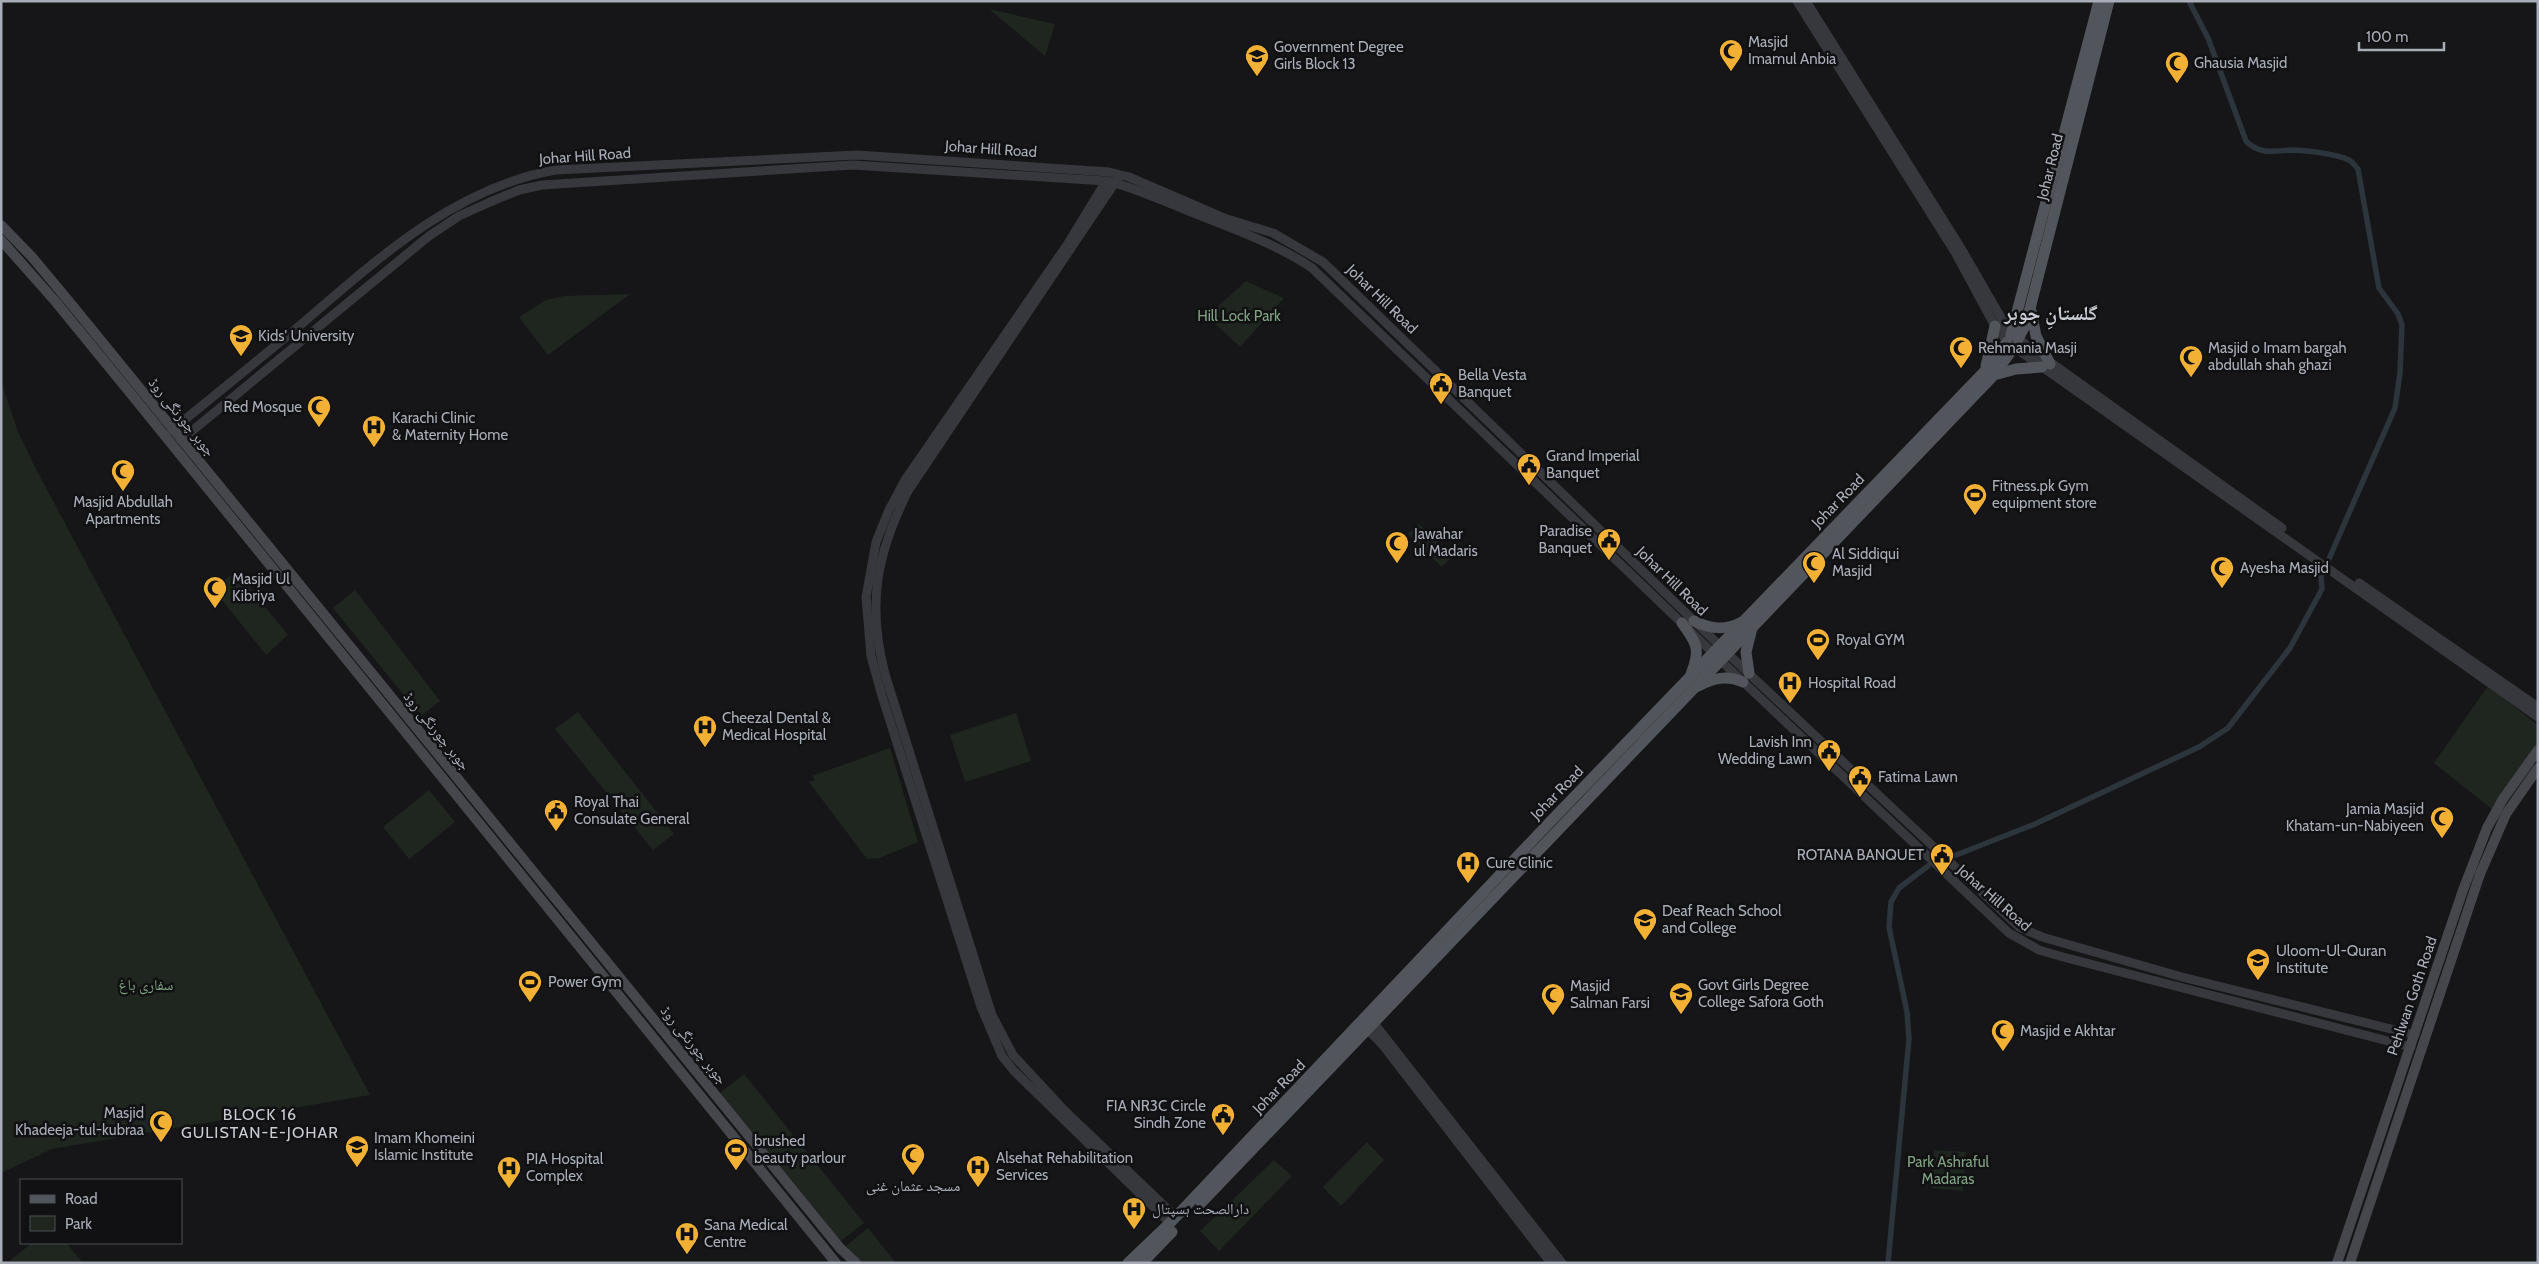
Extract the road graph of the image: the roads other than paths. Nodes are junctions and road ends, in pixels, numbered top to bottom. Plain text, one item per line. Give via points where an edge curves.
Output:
1 (1797, 1) edge
2 (1806, 1) edge
3 (2098, 1) edge
4 (2109, 1) edge
5 (886, 156) junction
6 (885, 167) junction
7 (1052, 167) junction
8 (1120, 174) junction
9 (1051, 177) junction
10 (1106, 181) junction
11 (1116, 183) junction
12 (1222, 221) junction
13 (1, 225) edge
14 (1, 240) edge
15 (383, 257) junction
16 (390, 266) junction
17 (2031, 307) junction
18 (1995, 326) junction
19 (2011, 341) junction
20 (2046, 365) junction
21 (1989, 374) junction
22 (172, 430) junction
23 (181, 440) junction
24 (226, 503) junction
25 (237, 518) junction
26 (2338, 572) junction
27 (1675, 610) junction
28 (1688, 622) junction
29 (1749, 623) junction
30 (1720, 653) junction
31 (1746, 678) junction
32 (1691, 683) junction
33 (2538, 707) edge
34 (2538, 717) edge
35 (2538, 750) edge
36 (2538, 768) edge
37 (912, 773) junction
38 (2524, 778) junction
39 (1579, 800) junction
40 (2432, 1002) junction
41 (646, 1010) junction
42 (637, 1016) junction
43 (655, 1021) junction
44 (1370, 1026) junction
45 (646, 1028) junction
46 (2415, 1035) junction
47 (2411, 1047) junction
48 (2399, 1080) junction
49 (2410, 1084) junction
50 (1173, 1220) junction
51 (2339, 1258) edge
52 (2351, 1260) edge
53 (852, 1261) edge
54 (1132, 1262) edge
55 (1556, 1262) edge
56 (836, 1263) edge

1 - 18 street via 1955,252
2 - 19 street via 1964,253
3 - 19 main road, Johar Road
4 - 17 main road, Johar Road
5 - 6 street
5 - 7 street, Johar Hill Road
5 - 15 street, Johar Hill Road via 696,162 529,174 496,185 448,211
6 - 9 street, Johar Hill Road
6 - 16 street, Johar Hill Road via 812,167 530,187 459,216
7 - 8 street, Johar Hill Road
7 - 9 street
8 - 11 street
8 - 12 street, Johar Hill Road
9 - 10 street, Johar Hill Road
10 - 11 street, Johar Hill Road
10 - 37 street via 1067,245 905,480 876,542 866,597 871,656
11 - 12 street, Johar Hill Road
11 - 37 street via 917,476 897,512 886,541 876,586 878,648
12 - 27 street, Johar Hill Road via 1312,268
12 - 27 street, Johar Hill Road via 1272,233 1323,262
13 - 22 main road, جوہر چورنگی روڈ via 67,298
14 - 24 main road, جوہر چورنگی روڈ
15 - 16 street
15 - 22 street, Johar Hill Road
16 - 23 street, Johar Hill Road
17 - 19 main road, Johar Road via 2026,324
17 - 20 main road
18 - 19 street
18 - 21 main road
19 - 20 street
19 - 21 main road, Johar Road
20 - 21 main road
20 - 26 street
21 - 29 main road, Johar Road
22 - 23 main road, جوہر چورنگی روڈ
23 - 24 main road, جوہر چورنگی روڈ
24 - 25 main road, جوہر چورنگی روڈ
25 - 41 main road, جوہر چورنگی روڈ
25 - 42 main road, جوہر چورنگی روڈ
26 - 33 street
26 - 34 street
27 - 28 street, Johar Hill Road
28 - 29 main road via 1709,628
28 - 30 street, Johar Hill Road
28 - 32 main road via 1698,649
29 - 30 main road, Johar Road
29 - 31 main road
30 - 31 street, Johar Hill Road
30 - 32 main road, Johar Road
31 - 32 main road via 1722,677
31 - 46 street via 2019,927 2042,937 2182,977
31 - 47 street, Johar Hill Road via 1956,884 2025,943 2063,957
32 - 39 main road, Johar Road
35 - 38 main road, Pehlwan Goth Road
36 - 38 main road, Pehlwan Goth Road
37 - 50 street via 982,1007 1002,1056 1029,1087
38 - 40 main road, Pehlwan Goth Road via 2503,799 2487,828 2463,890
39 - 44 main road, Johar Road
39 - 50 main road, Johar Road
40 - 46 main road, Pehlwan Goth Road
40 - 49 main road, Pehlwan Goth Road
41 - 42 main road
41 - 43 main road, جوہر چورنگی روڈ
42 - 45 main road, جوہر چورنگی روڈ
43 - 45 main road
43 - 53 main road, جوہر چورنگی روڈ
44 - 54 main road, Johar Road
44 - 55 street
45 - 56 main road, جوہر چورنگی روڈ
46 - 47 main road, Pehlwan Goth Road
47 - 48 main road, Pehlwan Goth Road
48 - 49 main road
48 - 51 main road, Pehlwan Goth Road
49 - 52 main road, Pehlwan Goth Road
50 - 54 main road, Johar Road
51 - 52 main road

